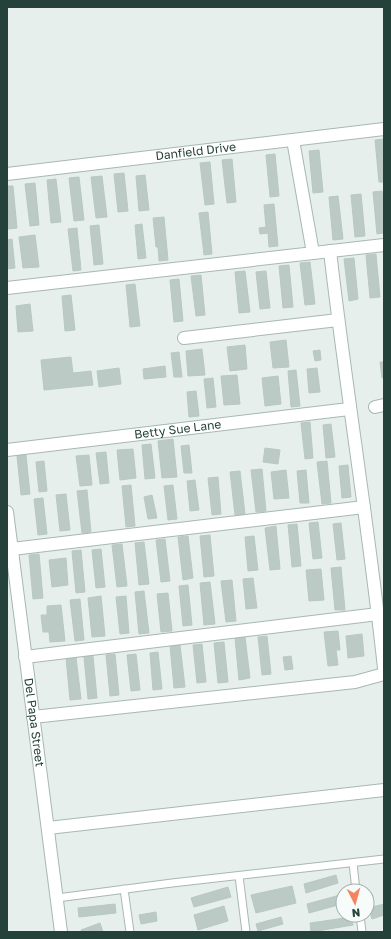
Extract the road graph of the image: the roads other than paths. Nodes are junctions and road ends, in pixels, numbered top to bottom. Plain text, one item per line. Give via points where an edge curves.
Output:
1 (384, 129) edge
2 (293, 140) junction
3 (7, 174) edge
4 (384, 245) edge
5 (330, 251) junction
6 (313, 253) junction
7 (7, 288) edge
8 (338, 320) junction
9 (184, 338) dead end
10 (349, 409) junction
11 (7, 450) edge
12 (364, 507) junction
13 (7, 512) edge
14 (12, 549) junction
15 (378, 614) junction
16 (25, 657) junction
17 (384, 668) edge
18 (384, 674) edge
19 (33, 717) junction
20 (384, 790) edge
21 (48, 828) junction
22 (384, 859) edge
23 (353, 863) junction
24 (239, 876) junction
25 (355, 883) edge
26 (124, 889) junction
27 (57, 898) junction
28 (61, 932) edge
29 (130, 932) edge
30 (246, 932) edge

1 - 2 street, Danfield Drive
2 - 3 street, Danfield Drive
2 - 6 street
4 - 5 street
5 - 6 street
5 - 8 street
6 - 7 street
8 - 9 street
8 - 10 street
10 - 11 street, Betty Sue Lane
10 - 12 street
12 - 14 street
12 - 15 street
13 - 14 street, Del Papa Street
14 - 16 street, Del Papa Street
15 - 16 street
15 - 17 street
16 - 19 street, Del Papa Street
18 - 19 street via 355,682
19 - 21 street, Del Papa Street
20 - 21 street
21 - 27 street, Del Papa Street
22 - 23 lane
23 - 24 lane
23 - 25 lane
24 - 26 lane
24 - 30 lane
26 - 27 lane
26 - 29 lane
27 - 28 street, Del Papa Street

